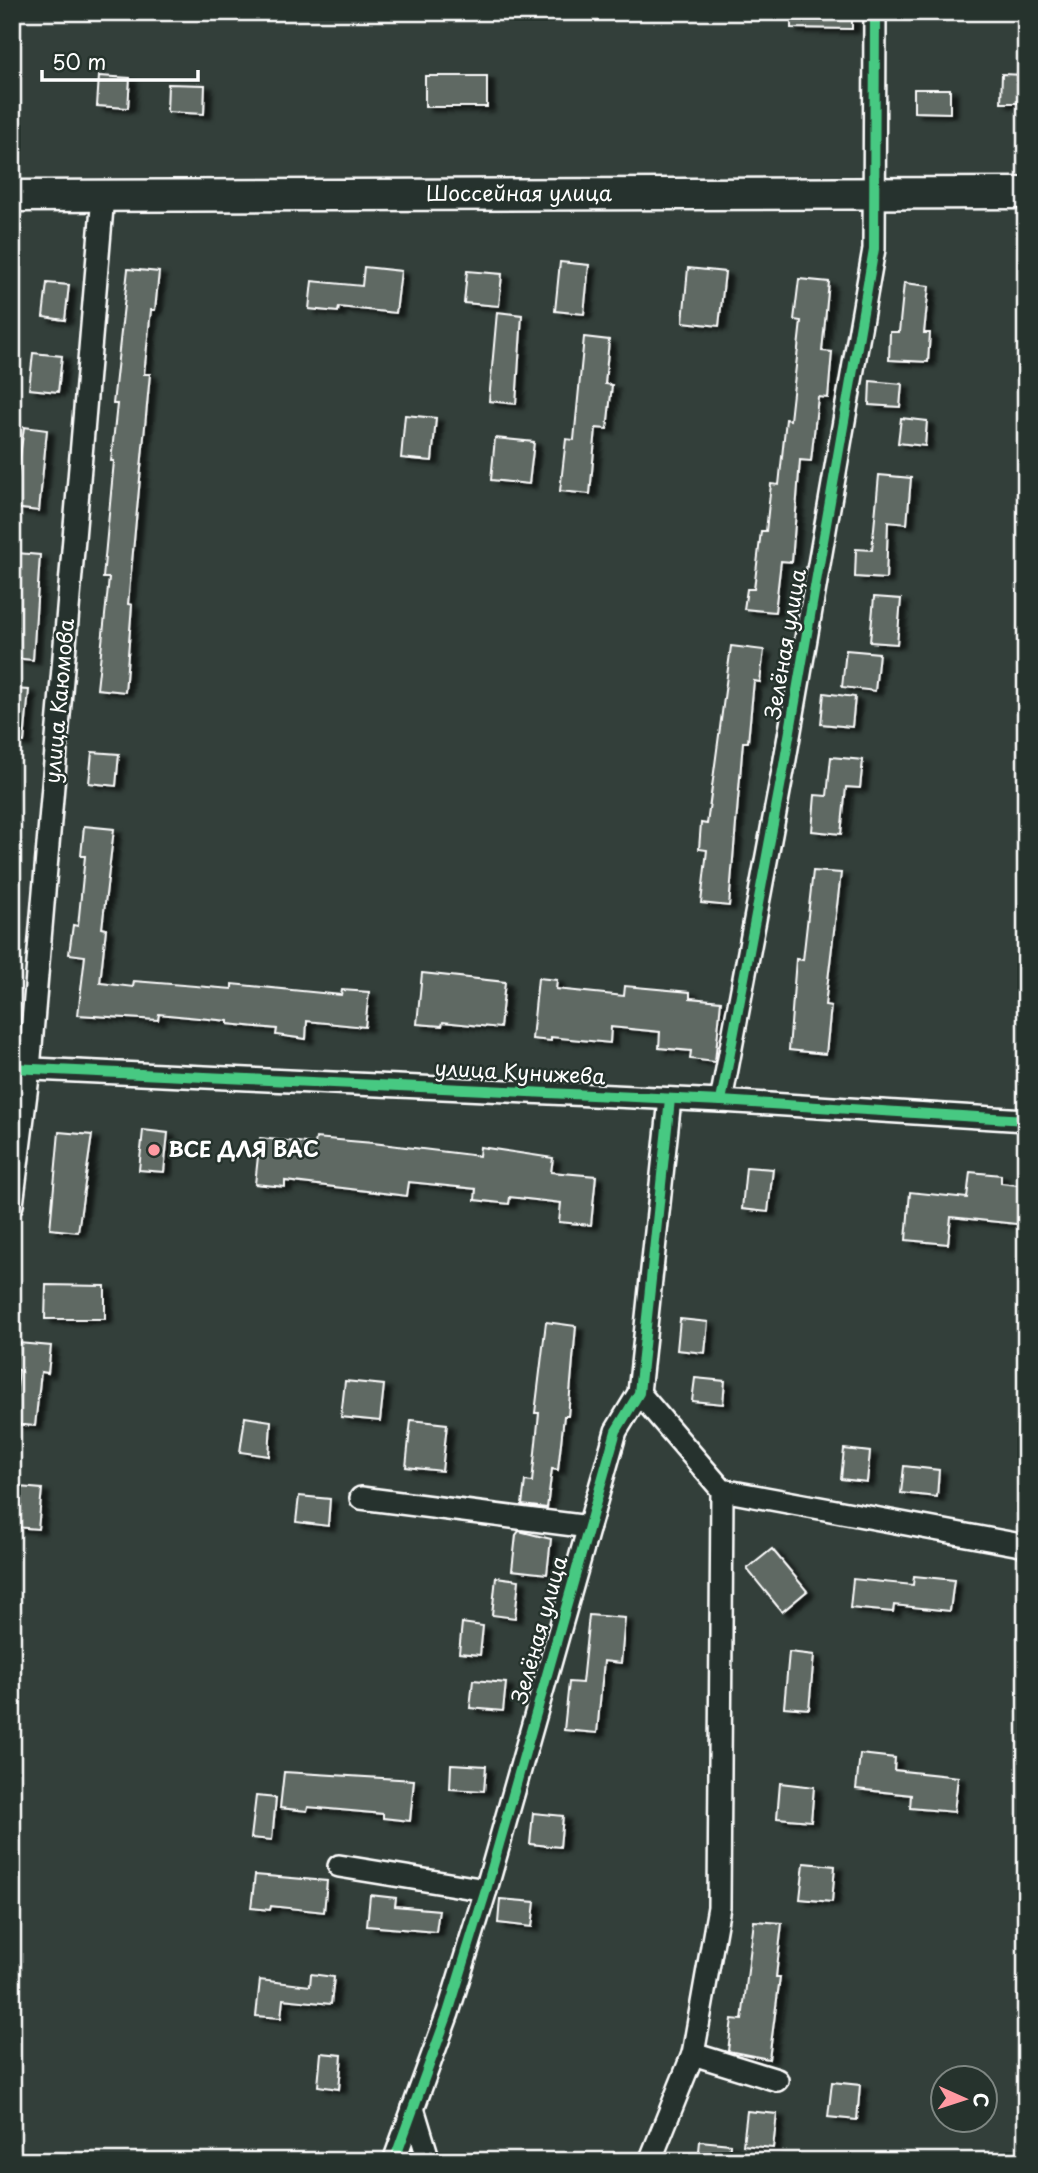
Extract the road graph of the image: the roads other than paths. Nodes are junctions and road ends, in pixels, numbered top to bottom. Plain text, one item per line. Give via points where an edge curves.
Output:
1 (875, 12) edge
2 (872, 192) junction
3 (1026, 193) edge
4 (12, 196) edge
5 (103, 196) junction
6 (20, 1069) edge
7 (670, 1099) junction
8 (721, 1101) junction
9 (1026, 1120) edge
10 (12, 1205) edge
11 (639, 1393) junction
12 (722, 1490) junction
13 (361, 1497) dead end
14 (589, 1527) junction
15 (1026, 1546) edge
16 (339, 1866) dead end
17 (486, 1890) junction
18 (693, 2054) junction
19 (777, 2080) dead end
20 (413, 2108) junction
21 (394, 2161) edge
22 (429, 2161) edge
23 (650, 2161) edge

1 - 2 street, Зелёная улица
2 - 3 highway, Шоссейная улица
2 - 5 highway, Шоссейная улица
2 - 8 street, Зелёная улица via 874,249 785,765
4 - 5 highway, Шоссейная улица
5 - 6 street, улица Каюмова
6 - 7 street, улица Кунижева
6 - 10 street, улица Каюмова
7 - 8 street, улица Кунижева
7 - 11 street, Зелёная улица
8 - 9 street, улица Кунижева
11 - 12 street
11 - 14 street, Зелёная улица via 616,1431
12 - 15 street
12 - 18 street via 719,1908
13 - 14 street, Зелёная улица
14 - 17 street, Зелёная улица
16 - 17 street
17 - 20 street, Зелёная улица
18 - 19 street
18 - 23 street
20 - 21 street, Зелёная улица
20 - 22 street

